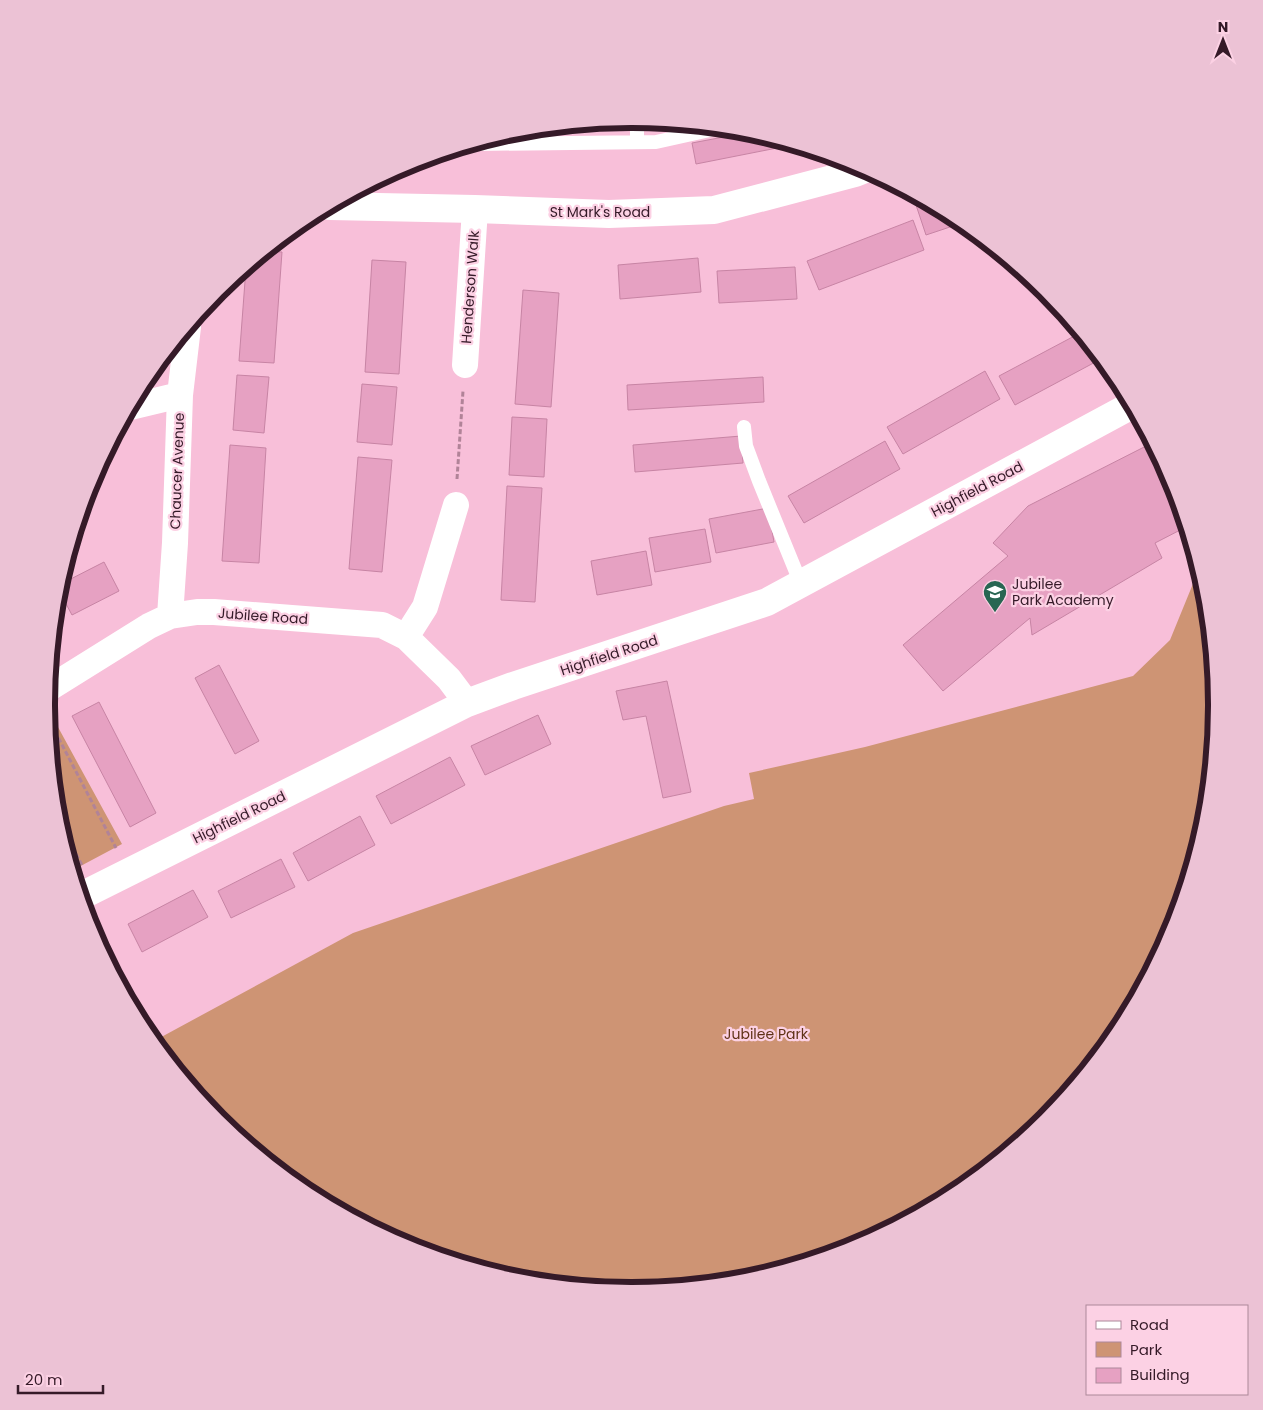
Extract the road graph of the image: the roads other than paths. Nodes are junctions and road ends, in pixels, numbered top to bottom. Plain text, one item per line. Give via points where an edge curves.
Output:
1 (638, 128) edge
2 (699, 132) edge
3 (638, 142) junction
4 (502, 144) edge
5 (853, 172) edge
6 (348, 203) edge
7 (475, 209) junction
8 (187, 339) edge
9 (465, 365) road end
10 (180, 395) junction
11 (139, 406) edge
12 (1126, 408) edge
13 (744, 426) dead end
14 (456, 505) road end
15 (801, 584) junction
16 (170, 616) junction
17 (406, 637) junction
18 (56, 683) edge
19 (467, 704) junction
20 (88, 892) edge

1 - 3 lane
2 - 3 lane via 656,142
3 - 4 lane
5 - 7 street, St Mark's Road via 714,210 609,214
6 - 7 street, St Mark's Road
7 - 9 street, Henderson Walk
8 - 10 street, Chaucer Avenue
10 - 11 street
10 - 16 street, Chaucer Avenue
12 - 15 street, Highfield Road
13 - 15 lane via 746,446
14 - 17 street via 425,607
15 - 19 street, Highfield Road via 767,602
16 - 17 street, Jubilee Road via 214,612 382,624
16 - 18 street, Jubilee Road
17 - 19 street, Jubilee Road via 449,679
19 - 20 street, Highfield Road

